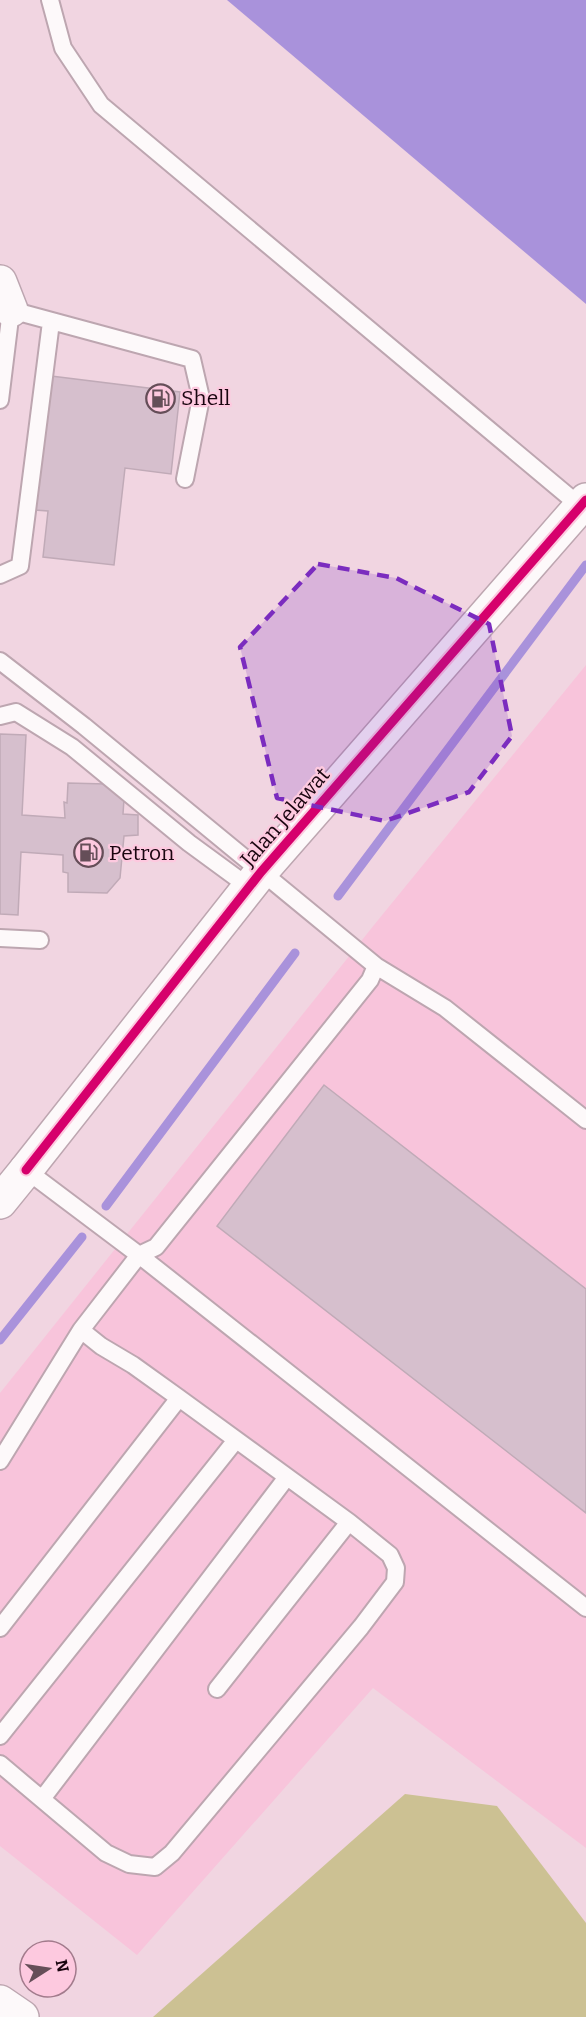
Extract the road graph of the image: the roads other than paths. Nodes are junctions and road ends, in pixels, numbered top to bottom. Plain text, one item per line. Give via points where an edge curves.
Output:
1 (50, 0) edge
2 (6, 296) edge
3 (51, 322) junction
4 (0, 400) edge
5 (185, 479) dead end
6 (583, 503) edge
7 (0, 574) edge
8 (0, 661) edge
9 (0, 716) edge
10 (255, 879) junction
11 (0, 938) edge
12 (40, 940) dead end
13 (376, 966) junction
14 (586, 1120) edge
15 (26, 1170) junction
16 (0, 1202) edge
17 (139, 1255) junction
18 (81, 1330) junction
19 (179, 1398) junction
20 (236, 1440) junction
21 (0, 1461) edge
22 (287, 1477) junction
23 (349, 1522) junction
24 (586, 1608) edge
25 (0, 1628) edge
26 (217, 1689) dead end
27 (0, 1736) edge
28 (0, 1764) edge
29 (42, 1799) junction
30 (0, 2002) edge
31 (22, 2017) edge

1 - 6 lane via 63,48 100,105
2 - 3 lane
2 - 4 lane
3 - 5 lane via 192,359 201,398
3 - 7 lane via 20,566
6 - 10 main road, Jalan Jelawat
8 - 10 lane via 84,726
9 - 10 lane via 16,712 72,747 189,843
10 - 13 lane
10 - 15 main road, Jalan Jelawat
11 - 12 lane
13 - 14 lane via 445,1008
13 - 17 lane via 370,980 156,1247
15 - 16 main road, Jalan Jelawat
15 - 17 lane
17 - 18 lane
17 - 24 lane
18 - 19 lane
18 - 21 lane
19 - 20 lane
19 - 25 lane
20 - 22 lane
20 - 27 lane
22 - 23 lane
22 - 29 lane
23 - 26 lane
23 - 29 lane via 390,1555 396,1568 395,1582 172,1853 155,1867 129,1864 106,1853
28 - 29 lane
30 - 31 main road

